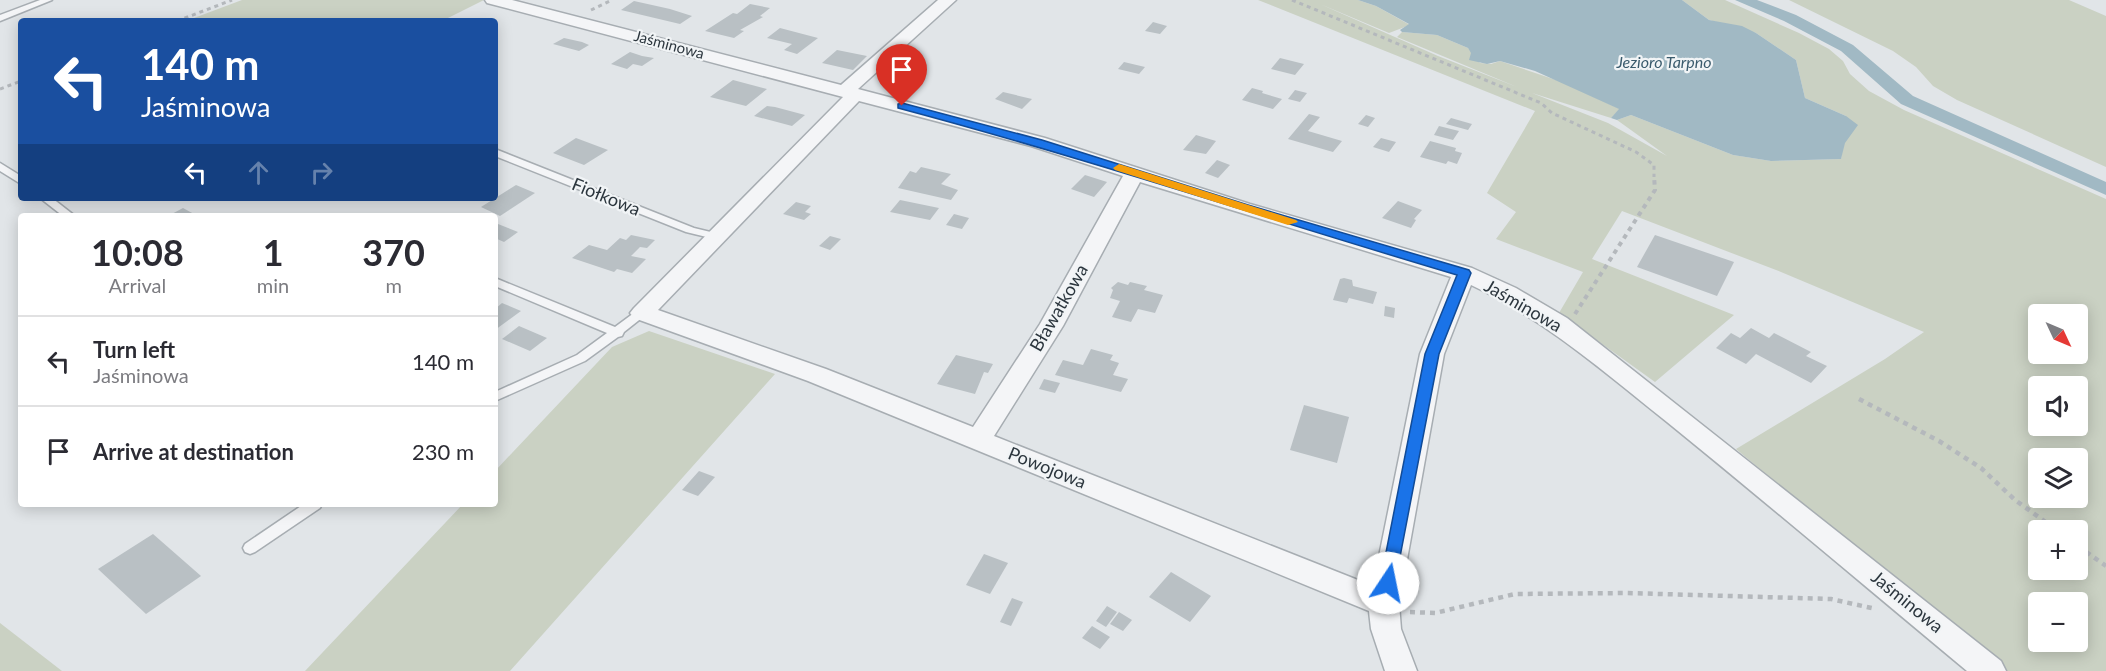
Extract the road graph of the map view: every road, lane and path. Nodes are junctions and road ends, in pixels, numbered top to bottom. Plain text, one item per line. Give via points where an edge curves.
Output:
1 (48, 0) edge
2 (232, 0) edge
3 (493, 0) edge
4 (948, 0) edge
5 (1292, 0) edge
6 (0, 18) edge
7 (185, 18) edge
8 (18, 82) edge
9 (0, 89) edge
10 (851, 93) junction
11 (498, 153) edge
12 (0, 166) edge
13 (1135, 173) junction
14 (18, 179) edge
15 (49, 201) edge
16 (66, 213) edge
17 (719, 237) junction
18 (1464, 273) junction
19 (498, 283) edge
20 (642, 313) junction
21 (1559, 324) junction
22 (618, 333) junction
23 (498, 397) edge
24 (1859, 399) dead end
25 (978, 440) junction
26 (311, 507) edge
27 (2043, 520) edge
28 (250, 548) dead end
29 (2088, 553) edge
30 (2106, 566) edge
31 (1384, 604) junction
32 (1886, 611) dead end
33 (1401, 671) edge
34 (1990, 671) edge

1 - 6 lane
2 - 7 path
3 - 10 street, Jaśminowa
4 - 10 street
5 - 21 path via 1540,103 1552,113 1636,152 1654,165 1656,190 1572,320
8 - 9 path
10 - 13 street, Jaśminowa via 1038,142
10 - 17 street
11 - 17 lane, Fiołkowa via 690,230
12 - 14 lane
13 - 18 street, Jaśminowa
13 - 25 street, Bławatkowa via 1051,326
15 - 16 lane
17 - 20 street
18 - 21 street, Jaśminowa via 1508,293
18 - 31 street via 1432,354
19 - 22 lane
20 - 22 lane
20 - 25 street, Powojowa via 817,375
21 - 34 street, Jaśminowa
22 - 23 lane via 581,358
24 - 27 path via 1981,468
25 - 31 street, Powojowa
26 - 28 lane
29 - 30 path
31 - 32 path via 1402,612 1435,613 1515,594 1627,593 1831,599
31 - 33 street via 1386,629

